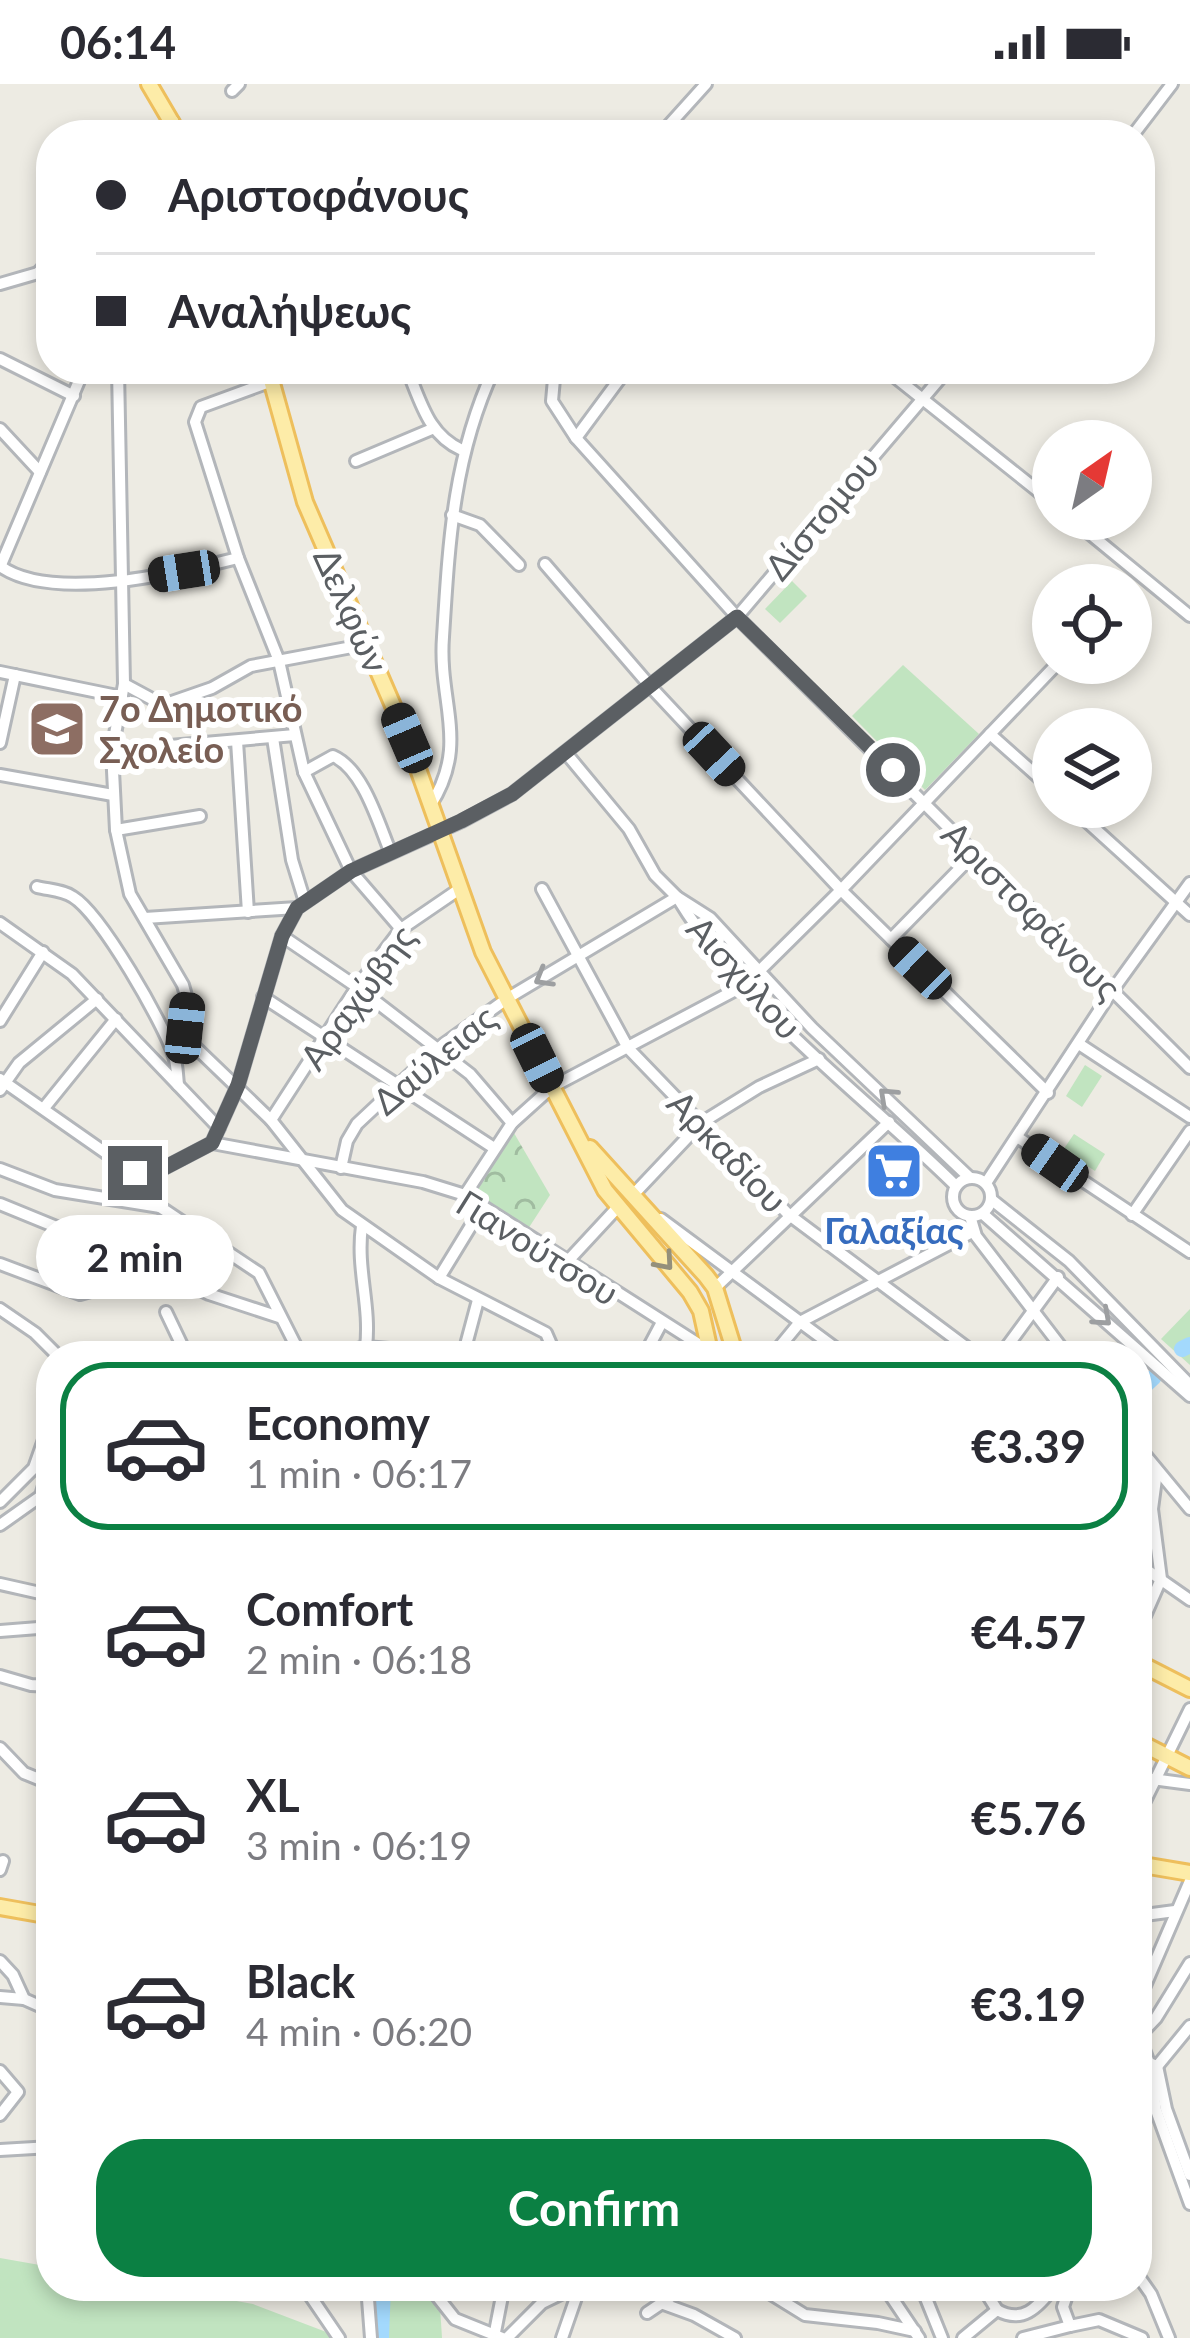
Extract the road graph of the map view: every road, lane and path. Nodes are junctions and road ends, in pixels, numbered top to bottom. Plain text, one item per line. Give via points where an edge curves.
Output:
1 (148, 84) edge
2 (706, 84) edge
3 (1172, 84) edge
4 (171, 120) edge
5 (674, 120) edge
6 (1144, 120) edge
7 (36, 276) edge
8 (0, 284) edge
9 (0, 358) edge
10 (36, 376) edge
11 (51, 384) edge
12 (78, 384) edge
13 (118, 384) edge
14 (251, 384) edge
15 (272, 384) edge
16 (413, 384) edge
17 (488, 384) edge
18 (554, 384) edge
19 (616, 384) edge
20 (906, 384) edge
21 (934, 384) edge
22 (74, 396) junction
23 (922, 396) junction
24 (0, 429) edge
25 (432, 429) junction
26 (576, 438) junction
27 (462, 450) junction
28 (356, 461) dead end
29 (40, 472) junction
30 (1032, 486) edge
31 (452, 515) junction
32 (1097, 540) edge
33 (238, 558) junction
34 (545, 564) dead end
35 (1126, 564) edge
36 (519, 565) dead end
37 (0, 567) edge
38 (122, 581) junction
39 (1152, 585) edge
40 (1190, 616) edge
41 (737, 617) junction
42 (368, 644) junction
43 (279, 662) junction
44 (0, 672) edge
45 (15, 675) junction
46 (1038, 684) edge
47 (650, 686) junction
48 (123, 691) junction
49 (990, 734) junction
50 (295, 735) junction
51 (273, 738) junction
52 (236, 741) junction
53 (0, 743) edge
54 (112, 751) junction
55 (566, 753) junction
56 (1032, 771) edge
57 (304, 772) junction
58 (0, 775) edge
59 (112, 795) junction
60 (925, 801) junction
61 (430, 806) junction
62 (200, 816) dead end
63 (1094, 828) edge
64 (116, 830) junction
65 (438, 830) junction
66 (389, 851) junction
67 (975, 853) junction
68 (351, 871) junction
69 (1190, 883) edge
70 (37, 887) dead end
71 (542, 889) dead end
72 (458, 890) junction
73 (842, 890) junction
74 (677, 897) junction
75 (1175, 903) junction
76 (301, 905) junction
77 (248, 912) junction
78 (1190, 915) edge
79 (145, 918) junction
80 (0, 923) edge
81 (401, 928) junction
82 (282, 936) junction
83 (891, 938) junction
84 (43, 952) junction
85 (579, 958) junction
86 (758, 973) junction
87 (745, 985) junction
88 (357, 987) junction
89 (1112, 991) junction
90 (263, 997) junction
91 (508, 998) junction
92 (97, 999) junction
93 (116, 1019) junction
94 (0, 1021) edge
95 (326, 1036) junction
96 (1079, 1043) junction
97 (628, 1048) junction
98 (437, 1049) junction
99 (819, 1059) junction
100 (1190, 1068) edge
101 (1, 1084) edge
102 (238, 1085) junction
103 (398, 1085) junction
104 (552, 1087) junction
105 (179, 1088) junction
106 (1048, 1093) junction
107 (44, 1108) junction
108 (1188, 1113) edge
109 (271, 1120) junction
110 (889, 1122) junction
111 (512, 1123) junction
112 (700, 1124) junction
113 (219, 1128) junction
114 (1190, 1131) edge
115 (576, 1132) junction
116 (1017, 1136) junction
117 (212, 1143) junction
118 (494, 1148) junction
119 (302, 1161) junction
120 (341, 1168) junction
121 (0, 1169) edge
122 (970, 1178) junction
123 (143, 1179) junction
124 (986, 1183) junction
125 (956, 1186) junction
126 (465, 1195) junction
127 (632, 1196) junction
128 (992, 1200) junction
129 (0, 1204) edge
130 (483, 1206) junction
131 (160, 1207) junction
132 (617, 1208) junction
133 (648, 1214) junction
134 (788, 1214) junction
135 (972, 1215) junction
136 (1132, 1216) junction
137 (362, 1226) junction
138 (969, 1234) junction
139 (1190, 1252) edge
140 (566, 1263) junction
141 (0, 1264) edge
142 (730, 1271) junction
143 (1058, 1276) junction
144 (439, 1278) junction
145 (879, 1284) junction
146 (715, 1288) junction
147 (94, 1290) dead end
148 (478, 1300) junction
149 (0, 1310) edge
150 (1032, 1310) junction
151 (166, 1312) dead end
152 (279, 1318) junction
153 (800, 1322) junction
154 (661, 1324) junction
155 (43, 1341) edge
156 (180, 1341) edge
157 (292, 1341) edge
158 (366, 1341) edge
159 (469, 1341) edge
160 (549, 1341) edge
161 (652, 1341) edge
162 (689, 1341) edge
163 (708, 1341) edge
164 (731, 1341) edge
165 (784, 1341) edge
166 (826, 1341) edge
167 (957, 1341) edge
168 (1010, 1341) edge
169 (1056, 1341) edge
170 (1135, 1341) edge
171 (1140, 1341) edge
172 (1152, 1355) joint
173 (1190, 1385) edge
174 (1190, 1396) edge
175 (36, 1458) edge
176 (1152, 1466) edge
177 (1156, 1471) junction
178 (36, 1500) edge
179 (0, 1502) edge
180 (1190, 1509) edge
181 (0, 1525) edge
182 (1152, 1574) edge
183 (1161, 1580) junction
184 (0, 1584) edge
185 (36, 1592) edge
186 (1152, 1600) edge
187 (1190, 1600) edge
188 (36, 1628) edge
189 (0, 1631) edge
190 (1152, 1670) edge
191 (0, 1676) edge
192 (36, 1685) edge
193 (1190, 1689) edge
194 (1190, 1709) edge
195 (0, 1748) edge
196 (1152, 1749) edge
197 (1165, 1756) junction
198 (1190, 1768) edge
199 (36, 1778) edge
200 (1154, 1779) junction
201 (1152, 1783) edge
202 (1190, 1784) edge
203 (1152, 1868) edge
204 (1190, 1877) edge
205 (0, 1907) edge
206 (1175, 1911) junction
207 (36, 1913) edge
208 (1152, 1914) edge
209 (1152, 1959) edge
210 (0, 1961) edge
211 (1190, 1963) edge
212 (0, 1997) edge
213 (24, 2000) junction
214 (36, 2005) edge
215 (1152, 2022) edge
216 (1190, 2026) edge
217 (1152, 2068) joint
218 (0, 2071) edge
219 (0, 2115) edge
220 (1171, 2135) junction
221 (1190, 2138) edge
222 (36, 2148) edge
223 (0, 2150) edge
224 (1190, 2175) edge
225 (1190, 2204) edge
226 (1152, 2296) edge
227 (316, 2301) edge
228 (368, 2301) edge
229 (441, 2301) edge
230 (503, 2301) edge
231 (546, 2301) edge
232 (574, 2301) edge
233 (664, 2301) edge
234 (782, 2301) edge
235 (894, 2301) edge
236 (927, 2301) edge
237 (991, 2301) edge
238 (1042, 2301) edge
239 (1065, 2301) edge
240 (661, 2303) junction
241 (997, 2310) junction
242 (647, 2314) dead end
243 (1017, 2318) junction
244 (860, 2322) junction
245 (1070, 2326) junction
246 (917, 2335) edge
247 (340, 2338) edge
248 (371, 2338) edge
249 (501, 2338) edge
250 (562, 2338) edge
251 (735, 2338) edge
252 (864, 2338) edge
253 (942, 2338) edge
254 (964, 2338) edge
255 (1022, 2338) edge
256 (1142, 2338) edge
257 (1169, 2338) edge

1 - 4 main road
2 - 5 street
3 - 6 street
7 - 8 street
9 - 10 street
11 - 22 street
12 - 22 street
13 - 38 street
14 - 33 street via 194,416
15 - 42 main road, Δελφών via 305,502
16 - 25 street
17 - 27 street
18 - 26 street, Αριστοφάνους via 552,401
19 - 26 street
20 - 23 street
21 - 23 street, Δίστομου
22 - 29 street
23 - 30 street
23 - 41 street, Δίστομου
24 - 29 street
25 - 27 street
25 - 28 street
26 - 41 street, Αριστοφάνους
27 - 31 street
29 - 37 street
31 - 36 street via 480,525
31 - 61 street via 442,641 453,747
32 - 35 street
33 - 38 street
33 - 43 street
34 - 47 street
37 - 38 street via 30,582
38 - 48 street
39 - 40 street
41 - 47 street, Δίστομου
41 - 60 street, Αριστοφάνους
42 - 43 street
42 - 61 main road, Δελφών
43 - 48 street via 241,669 163,705
43 - 50 street
44 - 45 street
45 - 48 street
45 - 53 street
46 - 49 street
47 - 55 street, Δίστομου
47 - 73 street
48 - 54 street
49 - 56 street
49 - 60 street
50 - 51 street
50 - 57 street
51 - 52 street
51 - 76 street
52 - 54 street
52 - 77 street
54 - 59 street
55 - 65 street, Δίστομου via 512,794
55 - 74 street
57 - 66 street via 333,756 344,762
57 - 68 street
58 - 59 street
59 - 64 street
60 - 67 street, Αριστοφάνους
60 - 73 street
61 - 65 main road, Δελφών
62 - 64 street
63 - 75 street
64 - 79 street via 130,894
65 - 66 street, Δίστομου
65 - 72 main road, Δελφών
66 - 68 street, Δίστομου
67 - 83 street
67 - 89 street, Αριστοφάνους
68 - 76 street, Δίστομου
68 - 81 street
69 - 75 street
70 - 105 street via 68,893 101,928 174,1056
71 - 85 street, Αρκαδίου
72 - 81 street, Αραχώβης
72 - 91 main road, Δελφών
73 - 83 street
73 - 86 street
74 - 85 street, Δαύλειας
74 - 86 street, Αισχύλου via 710,918
74 - 87 street, Αισχύλου
75 - 78 street
75 - 89 street
76 - 77 street
76 - 82 street, Δίστομου
77 - 79 street
79 - 102 street via 183,986 191,1043
80 - 84 street
81 - 88 street, Αραχώβης
82 - 88 street
82 - 90 street, Δίστομου
83 - 106 street
84 - 92 street
84 - 94 street
85 -> 91 street, Δαύλειας
85 - 97 street, Αρκαδίου
86 - 87 street
122 -> 86 street, Αισχύλου
87 - 97 street
87 - 99 street, Αισχύλου
88 - 95 street, Αραχώβης
88 - 98 street
89 - 96 street
89 - 100 street, Αριστοφάνους
90 - 95 street
90 - 102 street, Δίστομου
91 - 98 street, Δαύλειας
91 - 104 main road, Δελφών
92 - 93 street
92 - 101 street
93 - 105 street
93 - 107 street
95 - 103 street
95 - 109 street, Αραχώβης
96 - 106 street
96 - 108 street
97 - 104 street
97 - 112 street, Αρκαδίου
98 - 103 street, Δαύλειας
98 - 111 street via 483,1085
99 - 110 street, Αισχύλου
99 - 112 street
101 - 107 street
102 - 109 street
102 - 113 street, Δίστομου
103 - 118 street
103 - 120 street, Δαύλειας via 352,1130
104 - 111 street
104 - 115 main road, Δελφών
105 - 113 street
106 - 116 street
107 - 123 street
109 - 119 street
110 - 125 street, Αισχύλου
110 - 134 street
111 - 118 street
112 - 127 street
112 - 134 street, Αρκαδίου
113 - 117 street, Δίστομου
114 - 136 street
115 - 127 main road
115 - 132 main road, Δελφών
116 - 124 street
116 - 136 street
117 - 119 street, Γιανούτσου
117 - 123 street
118 - 126 street
119 - 120 street, Γιανούτσου
119 - 137 street
120 - 126 street, Γιανούτσου
121 - 131 street via 55,1190
122 - 124 street
122 - 125 street
123 - 131 street
124 - 128 street
125 - 135 street via 954,1203
126 - 130 street, Γιανούτσου
127 - 133 main road
128 - 135 street
128 - 171 street via 1070,1261
129 - 152 street
130 - 140 street, Γιανούτσου
130 - 144 street
131 - 152 street via 259,1273
132 - 140 street
132 -> 163 main road, Δελφών via 690,1292
133 - 142 street
133 - 146 main road
134 - 142 street
134 - 145 street, Αρκαδίου
135 - 138 street
135 - 143 street
136 - 139 street
137 - 144 street
137 - 158 street
138 - 145 street
138 - 150 street
140 - 154 street, Γιανούτσου
141 - 147 street via 80,1294
142 - 146 street
142 - 153 street
143 - 150 street
143 -> 170 street
144 - 148 street
145 - 153 street
145 - 167 street, Αρκαδίου
146 - 164 main road
148 - 159 street
148 - 160 street
149 - 155 street
150 - 168 street
150 - 169 street
151 - 156 street
152 - 157 street
153 - 165 street
153 - 166 street
154 - 161 street
154 - 162 street, Γιανούτσου
172 - 173 street
172 - 174 street
175 - 179 street
176 - 177 street
177 - 180 street
177 - 183 street
178 - 181 street
182 - 183 street
183 - 186 street
183 - 187 street
184 - 185 street
188 - 189 street
190 - 193 main road
191 - 192 street
194 - 197 street
195 - 199 street
196 - 197 main road
197 - 198 main road
197 - 200 street
200 - 201 street
200 - 202 street
203 - 204 main road
204 - 206 street
205 - 207 main road
206 - 208 street
206 - 209 street
210 - 213 street
211 - 215 street
212 - 213 street
213 - 214 street
216 - 217 street
217 - 220 street
218 - 219 street via 18,2092
220 - 221 street
220 - 224 street
220 - 225 street
222 - 223 street
226 - 257 street
227 - 247 street
228 - 248 street
229 - 249 street via 467,2327
230 - 249 street
231 - 249 street
232 - 250 street
233 - 240 street
234 - 244 street via 805,2315
235 - 246 street
236 - 253 street
237 - 241 street
238 - 243 street
239 - 245 street
240 - 242 street
240 - 251 street
241 - 243 street
241 - 254 street
243 - 255 street
244 - 246 street
244 - 252 street
245 - 255 street
245 - 256 street via 1099,2320

